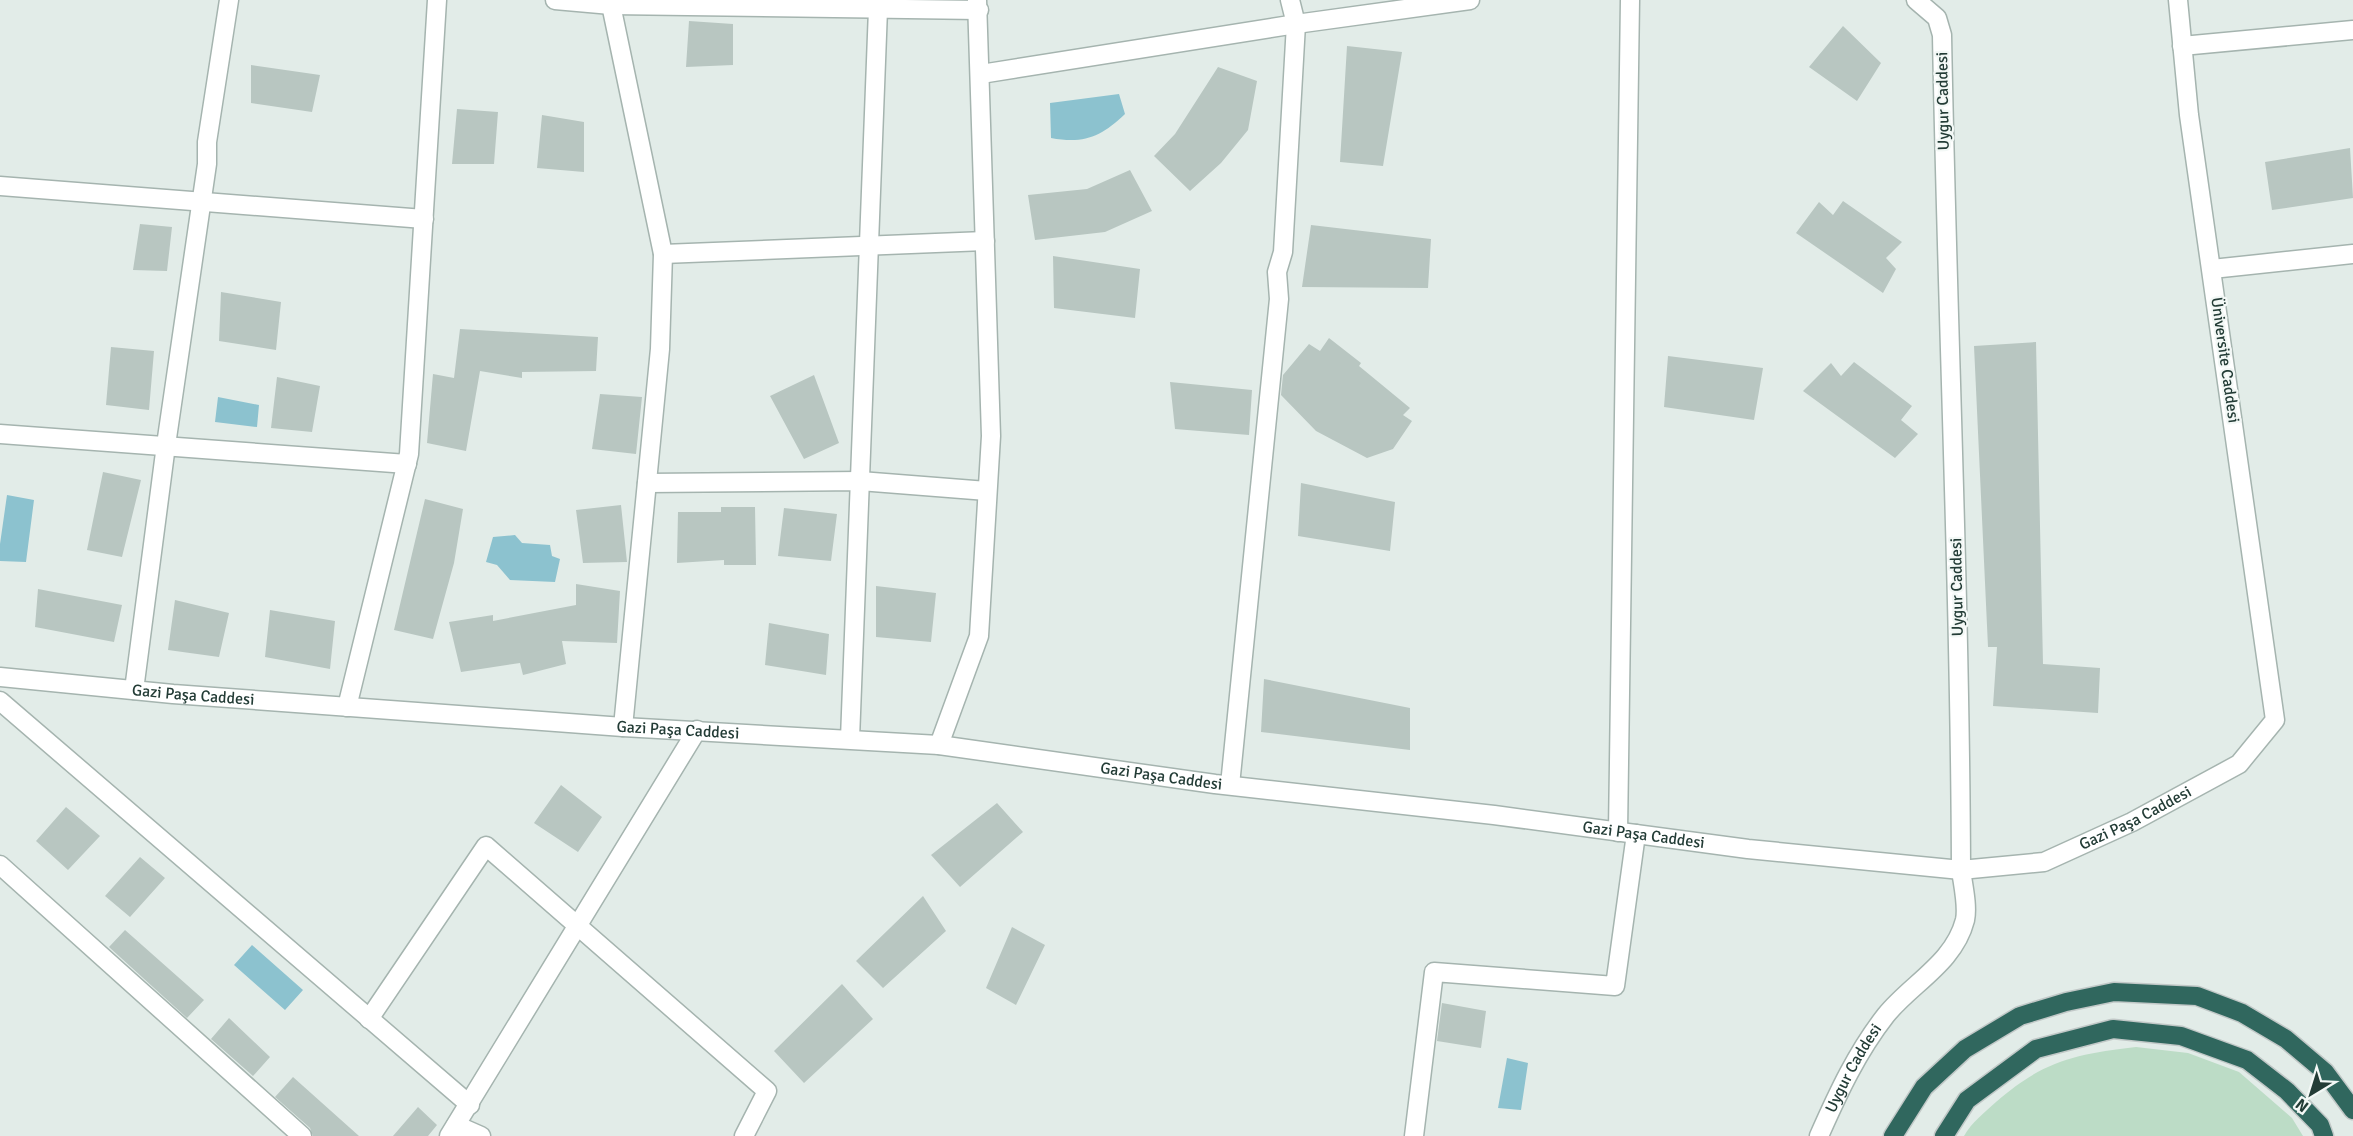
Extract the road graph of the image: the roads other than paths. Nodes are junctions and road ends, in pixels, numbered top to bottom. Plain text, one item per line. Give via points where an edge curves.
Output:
1 (229, 0) edge
2 (437, 0) edge
3 (555, 0) edge
4 (1290, 0) edge
5 (1470, 0) edge
6 (1630, 0) edge
7 (1916, 0) edge
8 (2178, 0) edge
9 (610, 3) edge
10 (978, 5) edge
11 (878, 9) junction
12 (1296, 24) junction
13 (2353, 30) edge
14 (2182, 46) junction
15 (981, 74) junction
16 (0, 186) edge
17 (201, 202) junction
18 (424, 219) junction
19 (985, 241) junction
20 (869, 246) junction
21 (663, 254) junction
22 (2353, 254) edge
23 (2212, 269) junction
24 (0, 434) edge
25 (165, 445) junction
26 (407, 464) junction
27 (860, 481) junction
28 (647, 483) junction
29 (987, 491) junction
30 (0, 677) edge
31 (134, 690) junction
32 (0, 701) edge
33 (346, 707) junction
34 (2275, 720) joint
35 (623, 727) junction
36 (698, 730) junction
37 (850, 739) junction
38 (939, 745) junction
39 (1230, 785) junction
40 (1627, 833) junction
41 (0, 865) edge
42 (1961, 870) junction
43 (578, 926) junction
44 (369, 1019) junction
45 (470, 1106) junction
46 (2353, 1110) edge
47 (453, 1131) edge
48 (302, 1136) edge
49 (481, 1136) edge
50 (744, 1136) edge
51 (1414, 1136) edge
52 (1819, 1136) edge
53 (1893, 1136) edge
54 (1944, 1136) edge
55 (2325, 1136) edge

1 - 17 street
2 - 18 street
3 - 9 street
4 - 12 street
5 - 12 street
6 - 40 street
7 - 42 street, Uygur Caddesi via 1937,18 1942,35
8 - 14 street, Üniversite Caddesi
9 - 11 street
9 - 21 street
10 - 11 street
10 - 15 street
11 - 20 street
12 - 15 street
12 - 39 street via 1283,252 1277,272 1280,299
13 - 14 street
14 - 23 street, Üniversite Caddesi
15 - 19 street
16 - 17 street
17 - 18 street
17 - 25 street
18 - 26 street
19 - 20 street
19 - 29 street via 991,436
20 - 21 street
20 - 27 street
21 - 28 street via 660,349
22 - 23 street
23 - 34 street, Üniversite Caddesi
24 - 25 street
25 - 26 street
25 - 31 street
26 - 33 street
27 - 28 street
27 - 29 street
27 - 37 street
28 - 35 street
29 - 38 street via 979,636
30 - 31 street, Gazi Paşa Caddesi
31 - 33 street, Gazi Paşa Caddesi
32 - 44 street
33 - 35 street, Gazi Paşa Caddesi
34 - 42 street, Gazi Paşa Caddesi via 2239,764 2133,822 2044,862
35 - 36 street, Gazi Paşa Caddesi
36 - 37 street, Gazi Paşa Caddesi
36 - 43 street
37 - 38 street, Gazi Paşa Caddesi
38 - 39 street, Gazi Paşa Caddesi
39 - 40 street, Gazi Paşa Caddesi
40 - 42 street, Gazi Paşa Caddesi
40 - 51 street via 1615,986 1434,972
41 - 48 street
42 - 52 street, Uygur Caddesi via 1966,918 1956,945 1888,1012 1862,1047
43 - 44 street via 486,846
43 - 45 street
43 - 50 street via 766,1091
44 - 45 street
45 - 47 street
46 - 53 highway via 2325,1072 2286,1039 2242,1013 2196,996 2114,992 2020,1016 1965,1049 1924,1087
47 - 49 street
54 - 55 highway via 1967,1100 2036,1049 2113,1029 2181,1036 2247,1060 2287,1091 2320,1125

